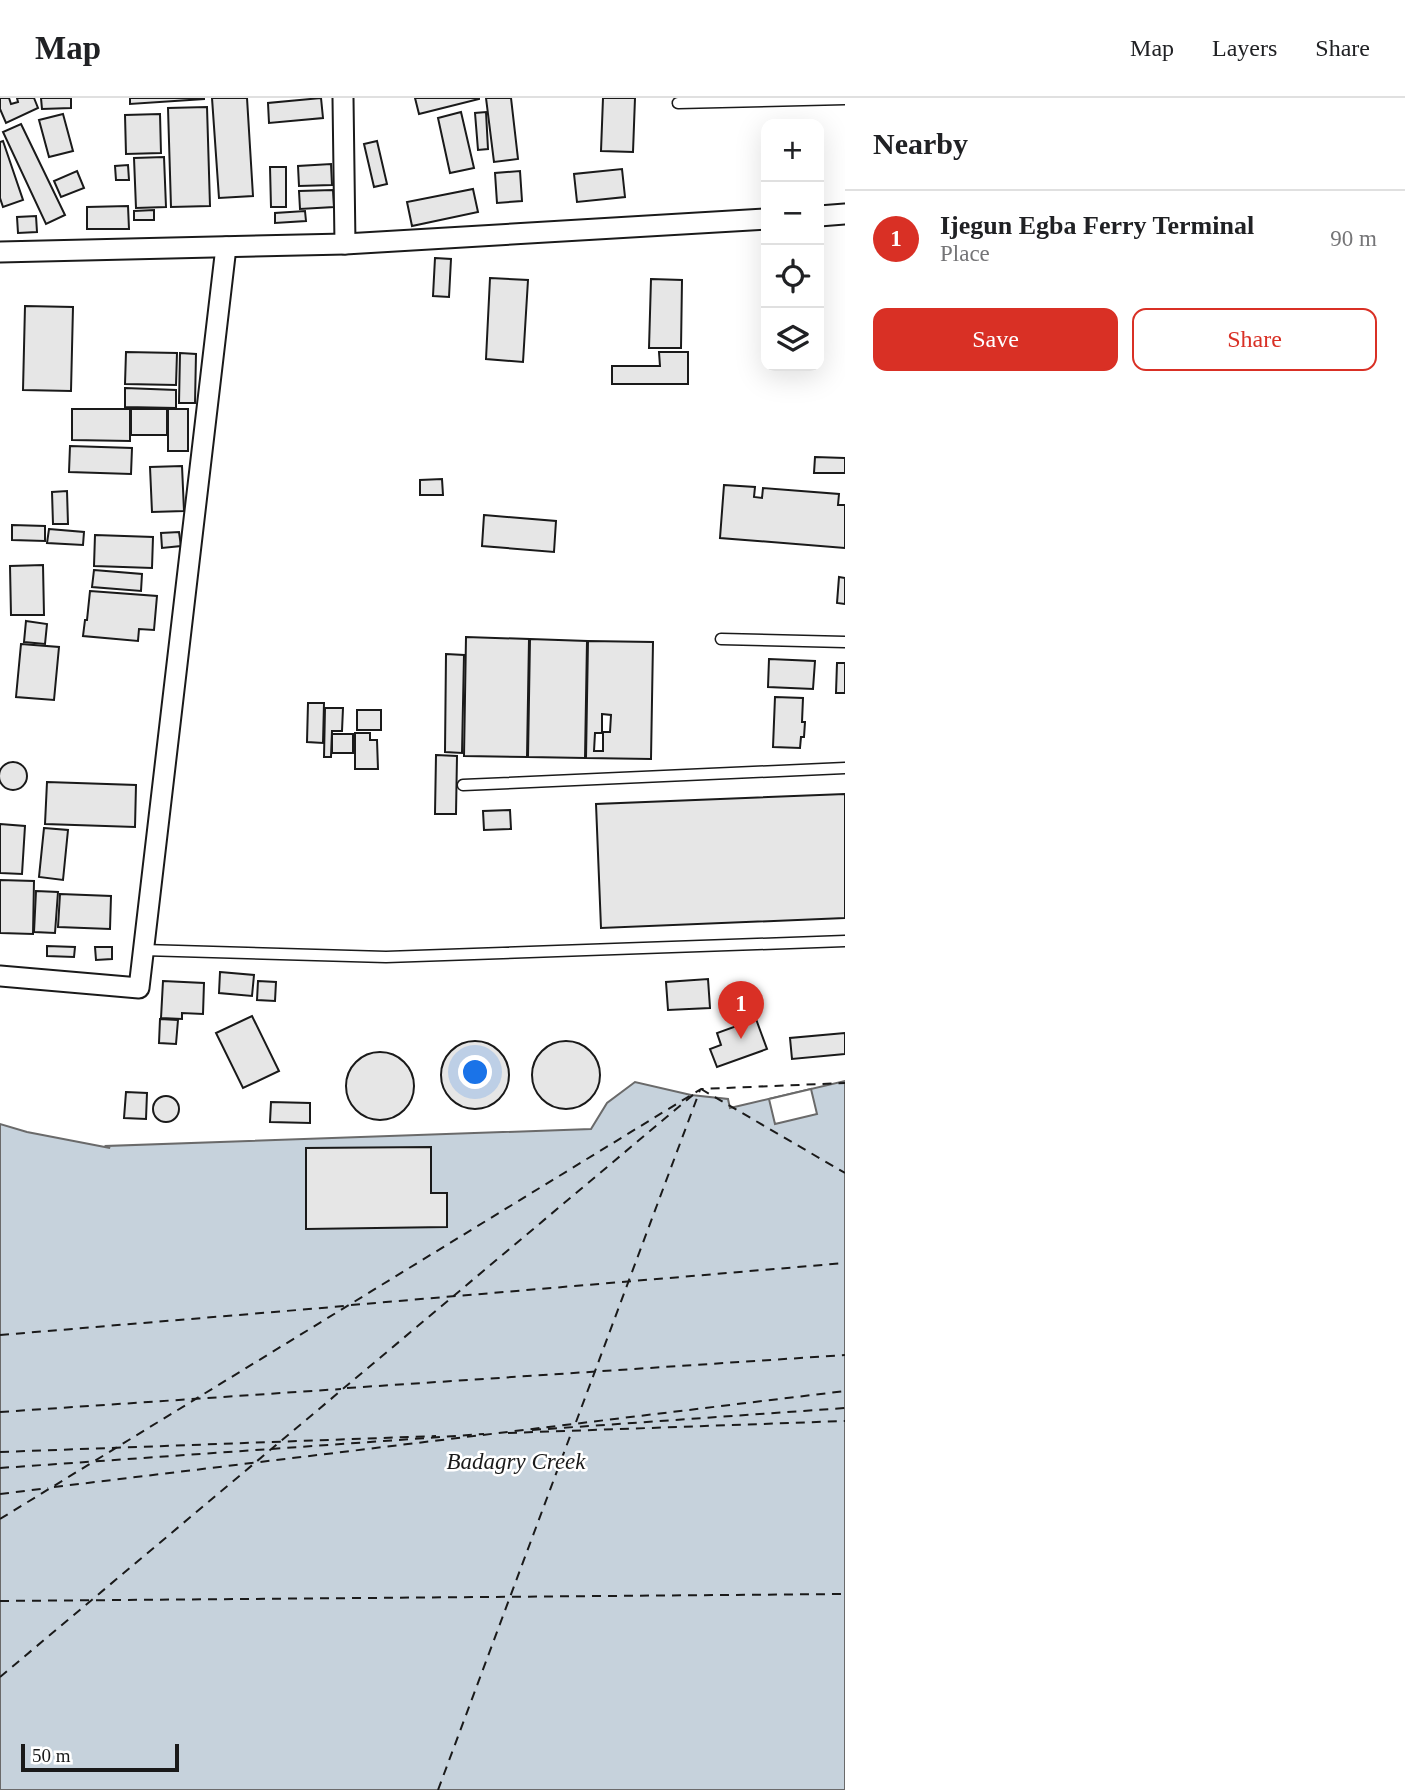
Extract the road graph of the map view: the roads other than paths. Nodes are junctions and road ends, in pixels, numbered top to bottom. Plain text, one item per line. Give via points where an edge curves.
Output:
1 (343, 98) edge
2 (845, 99) edge
3 (678, 103) dead end
4 (845, 214) edge
5 (824, 216) edge
6 (761, 219) edge
7 (345, 244) junction
8 (226, 247) junction
9 (0, 252) edge
10 (721, 639) dead end
11 (845, 642) edge
12 (845, 768) edge
13 (463, 785) dead end
14 (845, 941) edge
15 (143, 950) junction
16 (0, 976) edge

1 - 7 street
2 - 3 lane
4 - 5 street
6 - 7 street
7 - 8 street
8 - 9 street
8 - 15 street
10 - 11 lane
12 - 13 lane
14 - 15 lane via 387,957
15 - 16 street via 139,988

